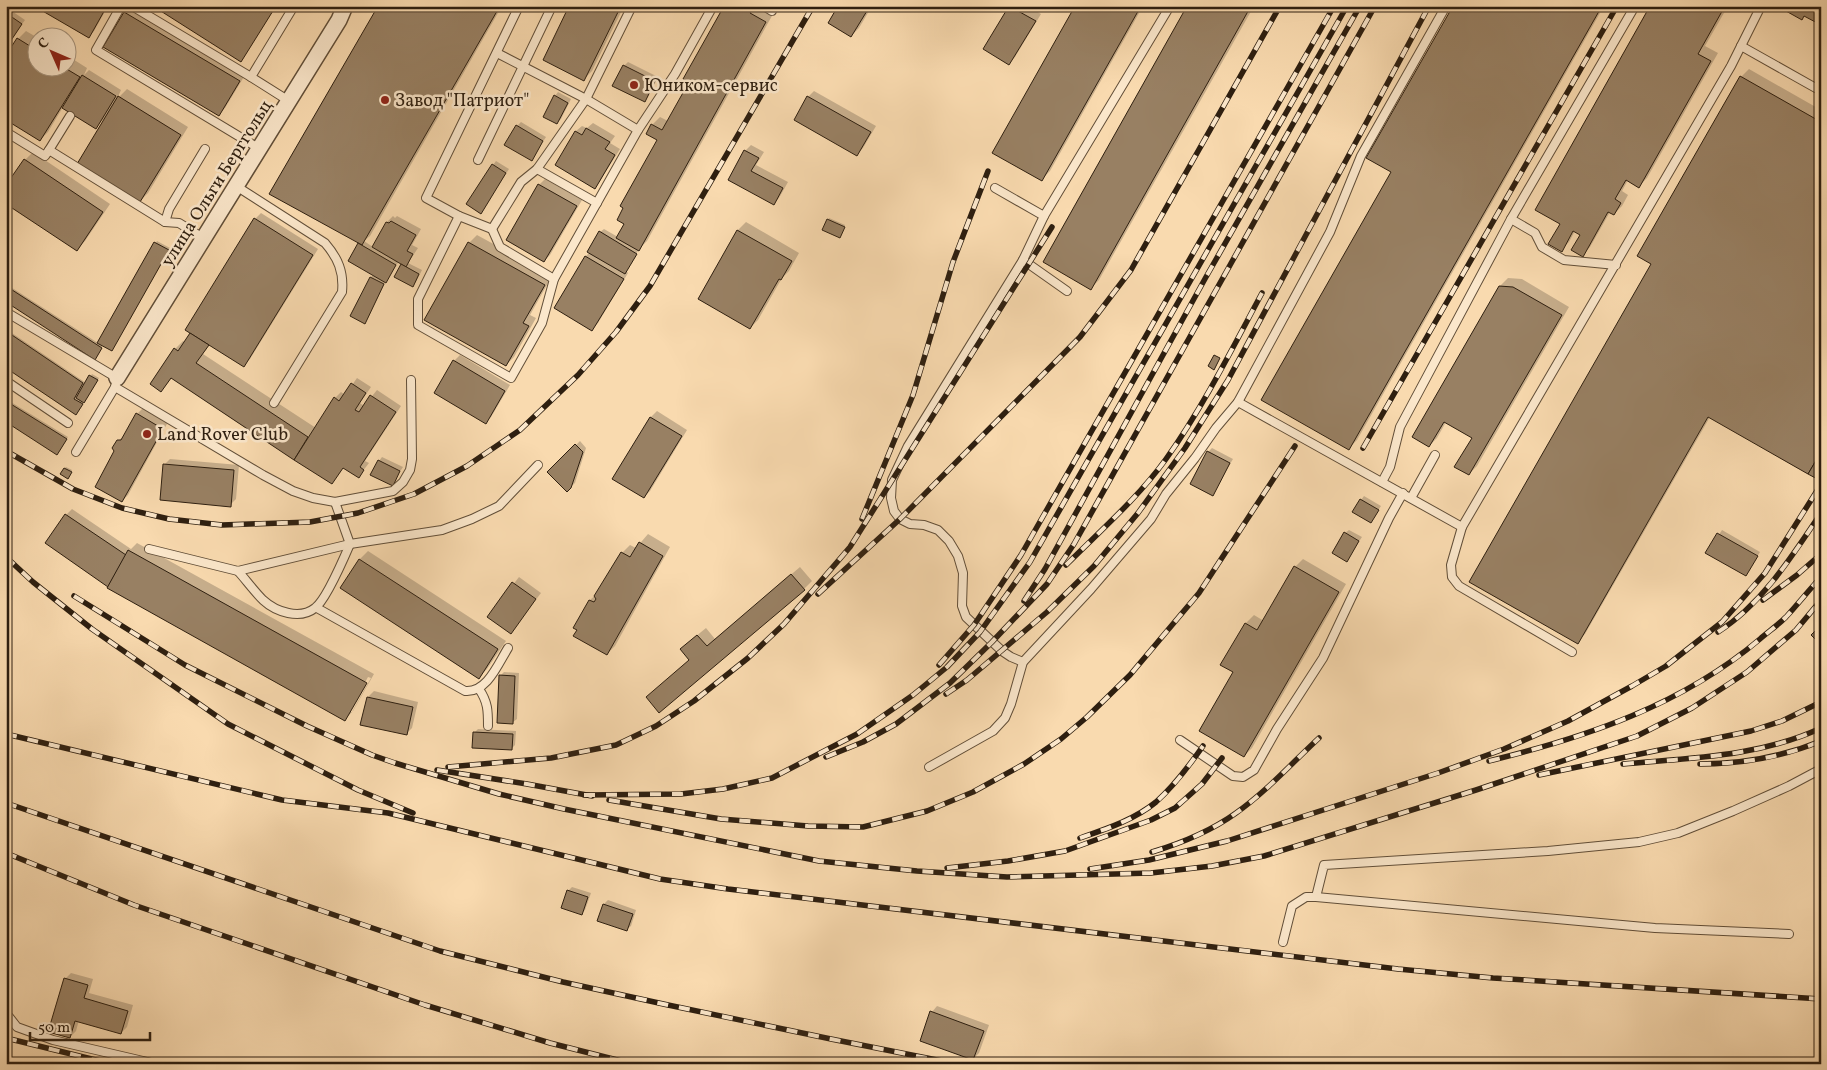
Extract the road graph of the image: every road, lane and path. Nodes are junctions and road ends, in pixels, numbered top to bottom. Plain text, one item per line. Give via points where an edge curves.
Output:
1 (121, 6) edge
2 (132, 6) edge
3 (294, 6) edge
4 (346, 6) edge
5 (519, 6) edge
6 (552, 6) edge
7 (632, 6) edge
8 (713, 6) edge
9 (764, 6) edge
10 (1170, 6) edge
11 (1446, 6) edge
12 (1636, 6) edge
13 (1761, 6) edge
14 (772, 11) dead end
15 (1741, 46) junction
16 (497, 53) junction
17 (524, 66) junction
18 (251, 77) junction
19 (1821, 91) edge
20 (586, 99) junction
21 (289, 101) junction
22 (70, 116) dead end
23 (638, 130) junction
24 (6, 132) edge
25 (260, 148) junction
26 (205, 149) dead end
27 (49, 150) junction
28 (478, 160) dead end
29 (537, 169) junction
30 (236, 186) junction
31 (995, 188) dead end
32 (597, 203) junction
33 (459, 216) junction
34 (1044, 216) junction
35 (1510, 219) junction
36 (165, 222) junction
37 (492, 229) junction
38 (203, 238) junction
39 (1022, 260) junction
40 (1616, 265) junction
41 (554, 279) junction
42 (1067, 291) dead end
43 (6, 312) edge
44 (411, 380) dead end
45 (6, 381) edge
46 (116, 383) junction
47 (1238, 402) junction
48 (274, 403) dead end
49 (68, 423) dead end
50 (76, 452) dead end
51 (1435, 455) dead end
52 (538, 466) dead end
53 (1382, 482) junction
54 (1403, 494) junction
55 (1411, 498) junction
56 (335, 502) junction
57 (1462, 526) junction
58 (350, 544) junction
59 (149, 548) dead end
60 (238, 571) junction
61 (316, 608) junction
62 (508, 648) dead end
63 (1572, 652) dead end
64 (1023, 662) junction
65 (479, 689) junction
66 (488, 726) dead end
67 (1180, 740) dead end
68 (929, 767) dead end
69 (1821, 769) edge
70 (1316, 896) junction
71 (1789, 934) dead end
72 (1283, 942) dead end
73 (6, 1013) edge
74 (156, 1064) edge

1 - 25 lane via 96,50
2 - 18 lane
3 - 18 lane
4 - 21 street, улица Ольги Берггольц
5 - 16 lane
6 - 17 lane
7 - 20 lane
8 - 23 lane via 675,74
9 - 14 lane
10 - 34 lane
11 - 47 lane via 1361,156 1330,232
12 - 35 lane
13 - 15 lane
15 - 19 lane
15 - 40 lane
16 - 17 lane
16 - 33 lane via 426,198
17 - 20 lane
17 - 28 lane
18 - 21 lane
20 - 23 lane
20 - 29 lane
21 - 25 street, улица Ольги Берггольц
22 - 27 lane
23 - 32 lane
24 - 27 lane via 45,156
25 - 30 street, улица Ольги Берггольц
26 - 36 lane via 169,209
27 - 36 lane
29 - 32 lane
29 - 37 lane via 521,182
30 - 38 street, улица Ольги Берггольц
30 - 48 lane via 325,243 334,253 344,279 342,292
31 - 34 lane
32 - 41 lane
33 - 37 lane
33 - 41 lane via 418,299 418,324 511,378 542,323
34 - 39 lane
35 - 40 lane via 1535,234 1542,247 1564,260
35 - 53 lane via 1400,426 1390,467
36 - 38 lane via 179,223
37 - 41 lane via 500,247
38 - 46 street, улица Ольги Берггольц
39 - 42 lane
39 - 64 lane via 908,446 892,480 892,498 894,511 900,520 938,530 949,541 963,573 962,606 966,617 1002,651
40 - 57 lane
43 - 46 lane
44 - 56 lane via 412,459 403,482 393,491
45 - 49 lane
46 - 50 lane
46 - 56 lane via 263,475 313,498
47 - 53 lane
47 - 64 lane via 1166,494 1151,519
51 - 55 lane
52 - 58 lane via 498,506 472,519 442,530
53 - 54 lane
54 - 55 lane
54 - 67 lane via 1323,658 1276,728 1254,770 1243,777 1233,776
55 - 57 lane
56 - 58 lane
57 - 63 lane via 1451,565 1452,578 1468,593
58 - 60 lane
58 - 61 lane via 338,572
59 - 60 lane
60 - 61 lane via 264,600 286,613 303,615
61 - 65 lane via 465,691
62 - 65 lane
64 - 68 lane via 1005,718 993,731
65 - 66 lane via 488,707
69 - 70 lane via 1734,811 1678,833 1639,842 1548,852 1324,865
70 - 71 lane via 1655,928
70 - 72 lane via 1306,897 1292,906
73 - 74 lane via 17,1027 53,1040

